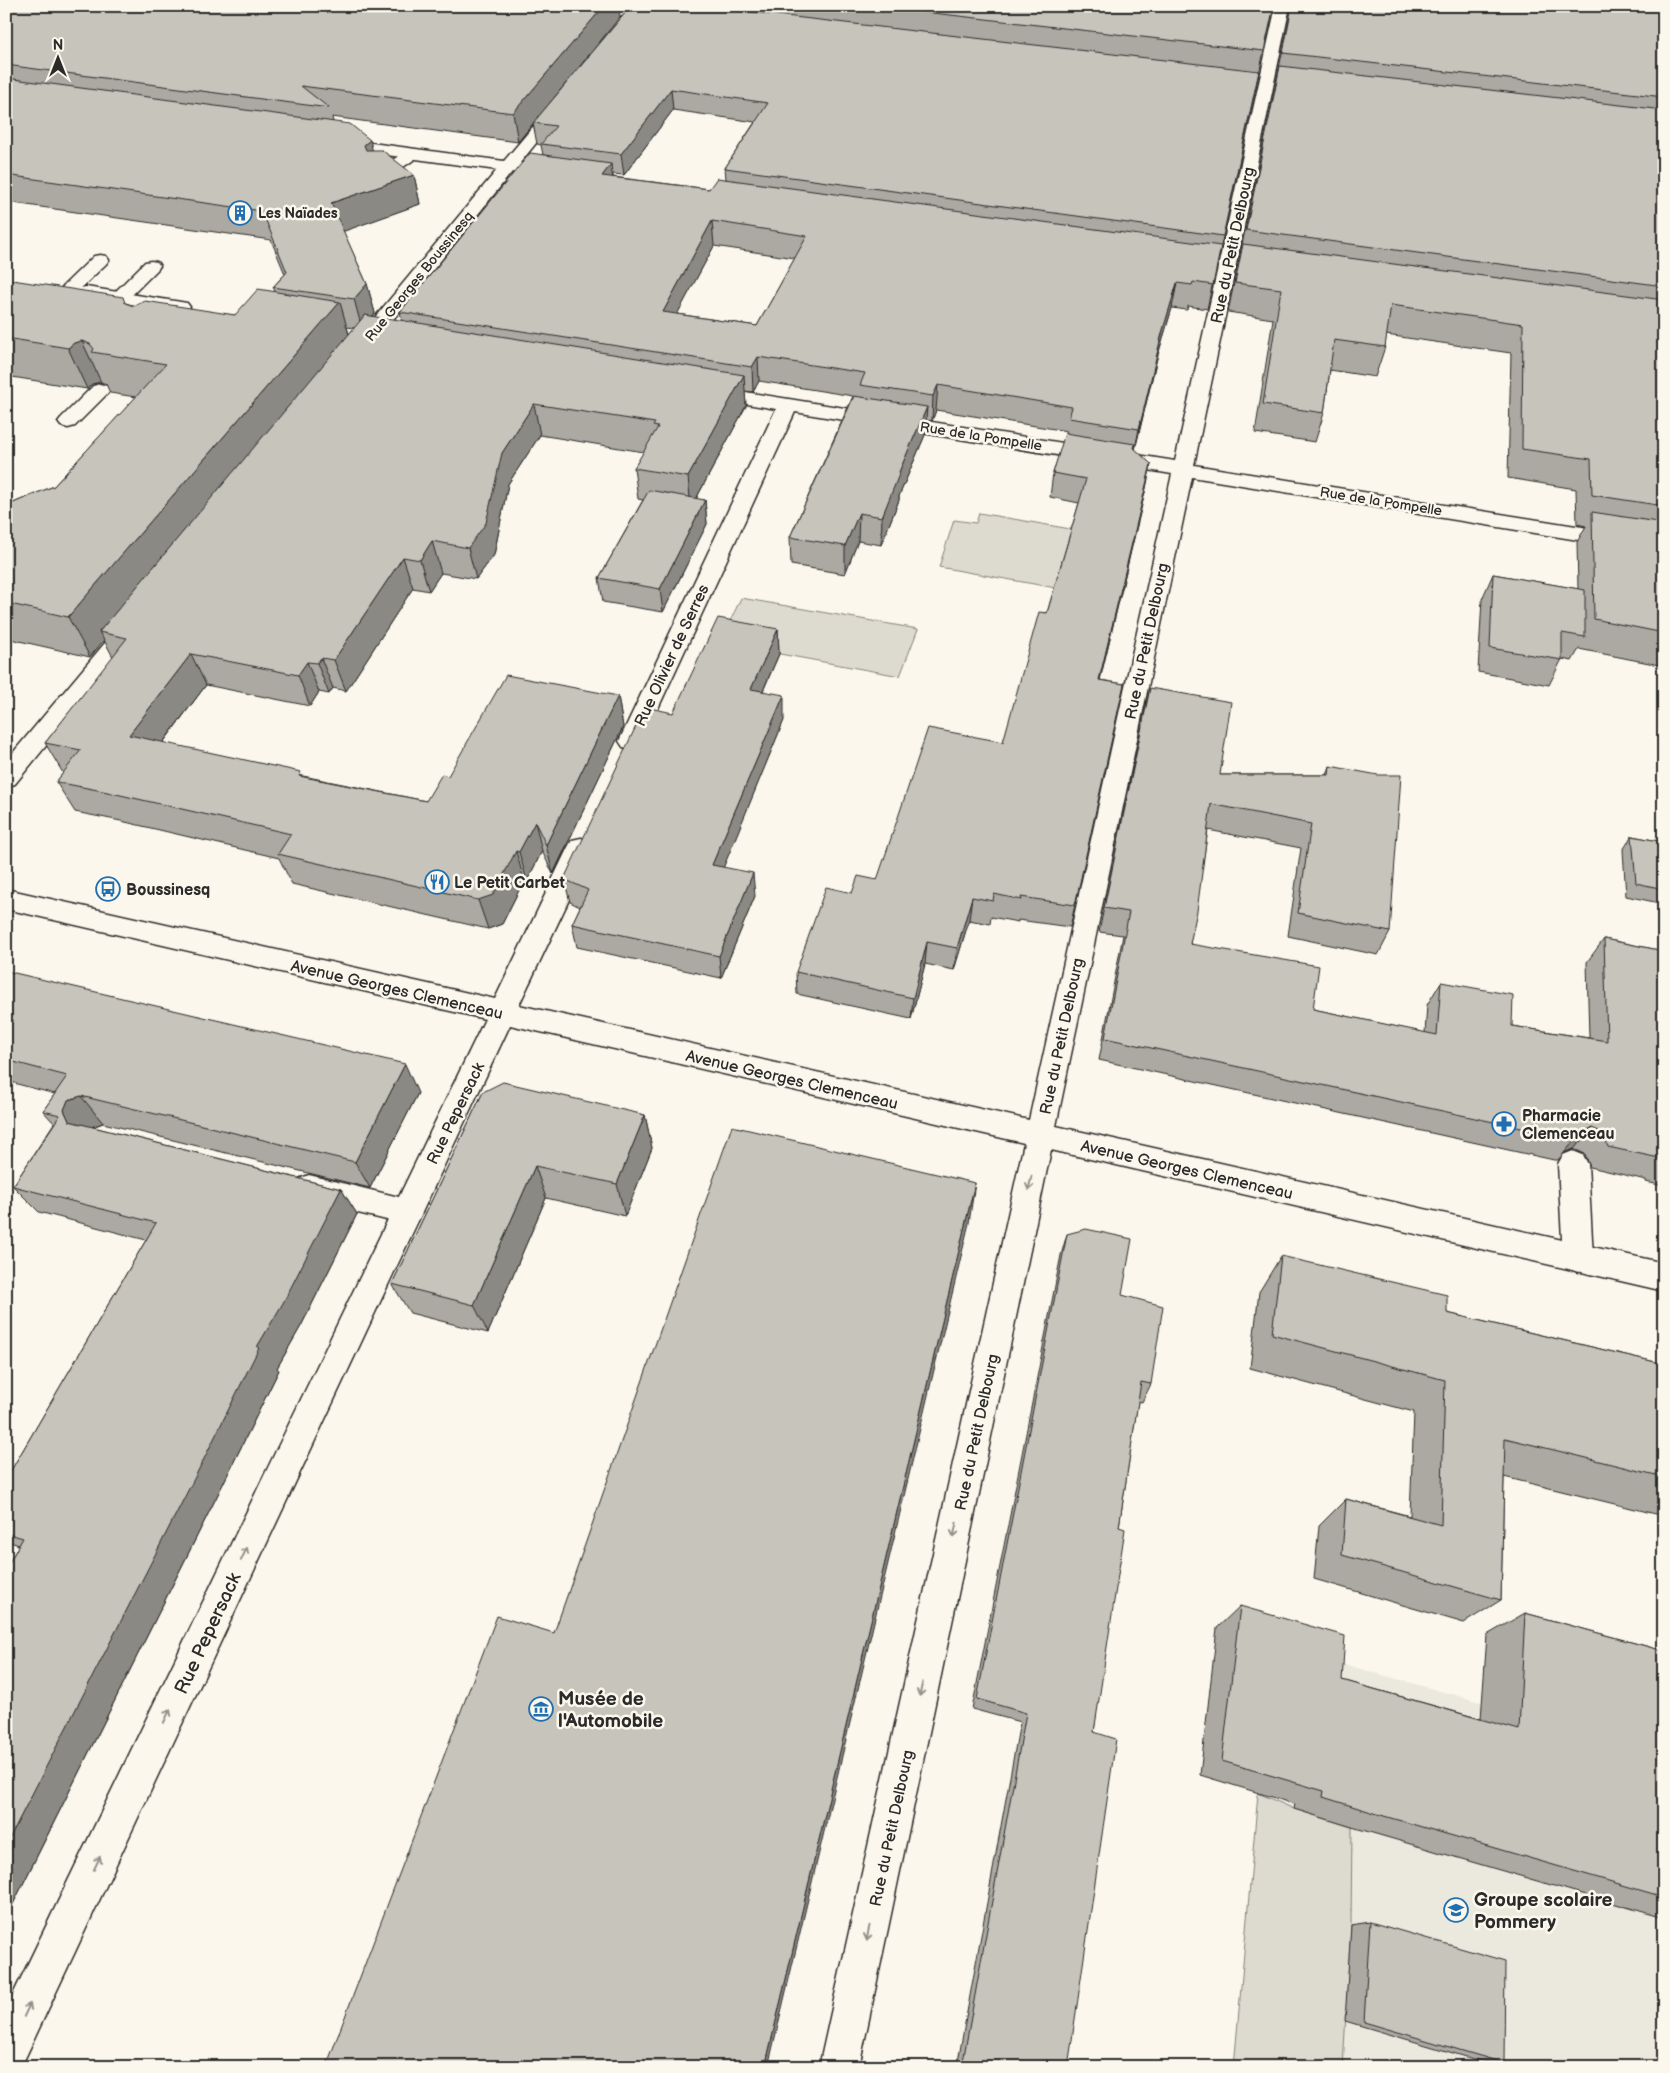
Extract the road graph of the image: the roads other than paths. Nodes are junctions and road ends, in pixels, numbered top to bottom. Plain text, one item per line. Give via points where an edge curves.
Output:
1 (578, 6) edge
2 (1284, 6) edge
3 (633, 15) edge
4 (675, 19) edge
5 (569, 94) edge
6 (315, 140) edge
7 (412, 154) junction
8 (508, 167) junction
9 (381, 175) edge
10 (575, 176) edge
11 (100, 260) dead end
12 (151, 266) dead end
13 (52, 286) edge
14 (70, 289) junction
15 (120, 298) junction
16 (182, 308) junction
17 (201, 310) edge
18 (164, 326) edge
19 (345, 366) edge
20 (100, 390) edge
21 (691, 390) edge
22 (788, 405) junction
23 (68, 422) dead end
24 (1183, 469) junction
25 (1664, 547) edge
26 (144, 610) edge
27 (623, 758) edge
28 (6, 778) edge
29 (589, 830) edge
30 (6, 899) edge
31 (503, 1013) junction
32 (1040, 1135) junction
33 (1573, 1164) edge
34 (283, 1181) edge
35 (407, 1212) junction
36 (1578, 1258) junction
37 (1664, 1277) edge
38 (6, 2054) edge
39 (839, 2067) edge

1 - 3 street
2 - 24 street, Rue du Petit Delbourg via 1263,86
3 - 4 street
5 - 8 street, Rue Georges Boussinesq
6 - 7 street
7 - 8 street
7 - 9 street
8 - 10 street
8 - 19 street, Rue Georges Boussinesq
11 - 14 street
12 - 15 street
13 - 14 street
14 - 15 street
15 - 16 street
16 - 17 street
16 - 18 street
20 - 23 street
21 - 22 street, Rue de la Pompelle
22 - 24 street, Rue de la Pompelle
22 - 27 street, Rue Olivier de Serres
24 - 25 street, Rue de la Pompelle
24 - 32 street, Rue du Petit Delbourg
26 - 28 street
29 - 31 street
30 - 31 street, Avenue Georges Clemenceau
31 - 32 street, Avenue Georges Clemenceau
31 - 35 street, Rue Pepersack
32 - 36 street, Avenue Georges Clemenceau
32 -> 39 street, Rue du Petit Delbourg
33 - 36 street
34 - 35 street
38 -> 35 street, Rue Pepersack
36 - 37 street, Avenue Georges Clemenceau

